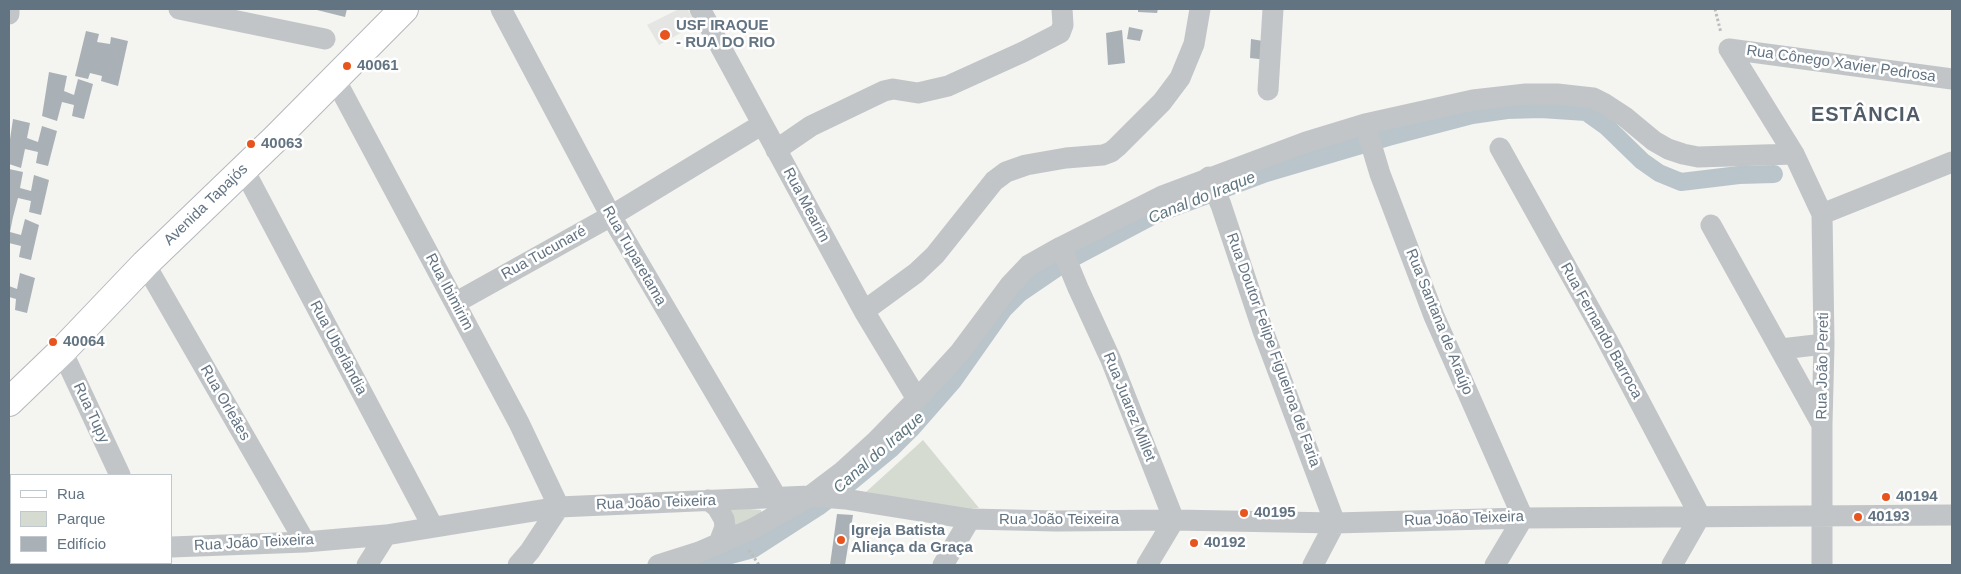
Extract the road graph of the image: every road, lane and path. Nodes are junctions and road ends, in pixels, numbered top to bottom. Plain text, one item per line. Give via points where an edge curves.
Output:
1 (180, 9) edge
2 (184, 9) edge
3 (404, 9) edge
4 (501, 9) edge
5 (700, 9) edge
6 (1062, 9) edge
7 (1200, 9) edge
8 (1273, 9) edge
9 (1715, 9) edge
10 (324, 39) dead end
11 (1730, 49) junction
12 (334, 79) junction
13 (1952, 79) edge
14 (1268, 90) dead end
15 (761, 125) junction
16 (1366, 129) junction
17 (1500, 148) dead end
18 (776, 150) junction
19 (1794, 154) junction
20 (1952, 162) edge
21 (244, 170) junction
22 (1214, 190) junction
23 (1822, 214) junction
24 (610, 216) junction
25 (1711, 224) dead end
26 (1062, 250) junction
27 (146, 264) junction
28 (455, 304) junction
29 (864, 312) junction
30 (1824, 344) junction
31 (1781, 349) junction
32 (62, 351) junction
33 (917, 399) junction
34 (9, 402) edge
35 (1822, 424) junction
36 (120, 474) edge
37 (810, 496) junction
38 (776, 498) junction
39 (708, 500) junction
40 (559, 507) junction
41 (1952, 515) edge
42 (1700, 516) junction
43 (1823, 517) junction
44 (1523, 518) junction
45 (970, 519) junction
46 (1174, 520) junction
47 (1335, 523) junction
48 (433, 527) junction
49 (386, 535) junction
50 (305, 542) junction
51 (719, 543) junction
52 (172, 547) edge
53 (754, 558) dead end
54 (367, 565) edge
55 (518, 565) edge
56 (658, 565) edge
57 (759, 565) edge
58 (943, 565) edge
59 (1147, 565) edge
60 (1313, 565) edge
61 (1495, 565) edge
62 (1672, 565) edge
63 (1822, 565) edge

1 - 2 street
2 - 10 street
3 - 12 main road, Avenida Tapajós
4 - 24 street, Rua Tuparetama
5 - 15 street, Rua Mearim
6 - 18 street via 1063,29 1060,33 1023,52 941,88 918,93 893,89 884,91 811,126
7 - 29 street via 1194,44 1180,78 1162,102 1117,147 1103,155 1026,165 1006,172 994,181 935,256
8 - 14 street
9 - 11 path via 1719,30
11 - 13 street, Rua Cônego Xavier Pedrosa
11 - 19 street
12 - 21 main road, Avenida Tapajós
12 - 28 street, Rua Ibimirim
15 - 18 street, Rua Mearim
15 - 24 street, Rua Tucunaré
16 - 19 street via 1473,100 1526,94 1578,95 1605,104 1654,141 1683,154 1698,157
16 - 22 street via 1306,142
16 - 44 street, Rua Santana de Araújo via 1434,316
17 - 42 street, Rua Fernando Barroca
18 - 29 street, Rua Mearim
19 - 23 street
20 - 23 street
21 - 27 main road, Avenida Tapajós
21 - 48 street, Rua Uberlândia
22 - 26 street via 1162,196
22 - 47 street, Rua Doutor Felipe Figueiroa de Faria
23 - 30 street, Rua João Pereti
24 - 28 street, Rua Tucunaré
24 - 38 street, Rua Tuparetama
25 - 31 street
26 - 33 street via 1030,266 1010,285 960,352
26 - 46 street, Rua Juarez Millet via 1111,360
27 - 32 main road, Avenida Tapajós
27 - 50 street, Rua Orleães
28 - 40 street, Rua Ibimirim via 519,423
29 - 33 street, Rua Mearim
30 - 31 street
30 - 35 street, Rua João Pereti
31 - 35 street
32 - 34 main road, Avenida Tapajós
32 - 36 street, Rua Tupy
33 - 37 street via 875,442
35 - 43 street, Rua João Pereti
37 - 38 street, Rua João Teixeira
37 - 45 street, Rua João Teixeira
37 - 51 street via 762,524
38 - 39 street, Rua João Teixeira
39 - 40 street, Rua João Teixeira
39 - 51 street via 724,519
40 - 48 street, Rua João Teixeira
40 - 55 street
41 - 43 street, Rua João Teixeira
42 - 43 street, Rua João Teixeira
42 - 44 street, Rua João Teixeira
42 - 62 street
43 - 63 street, Rua João Pereti
44 - 47 street, Rua João Teixeira
44 - 61 street
45 - 46 street, Rua João Teixeira
45 - 58 street
46 - 47 street, Rua João Teixeira
46 - 59 street
47 - 60 street
48 - 49 street, Rua João Teixeira
49 - 50 street, Rua João Teixeira
49 - 54 street
50 - 52 street, Rua João Teixeira
51 - 56 street
53 - 57 path

